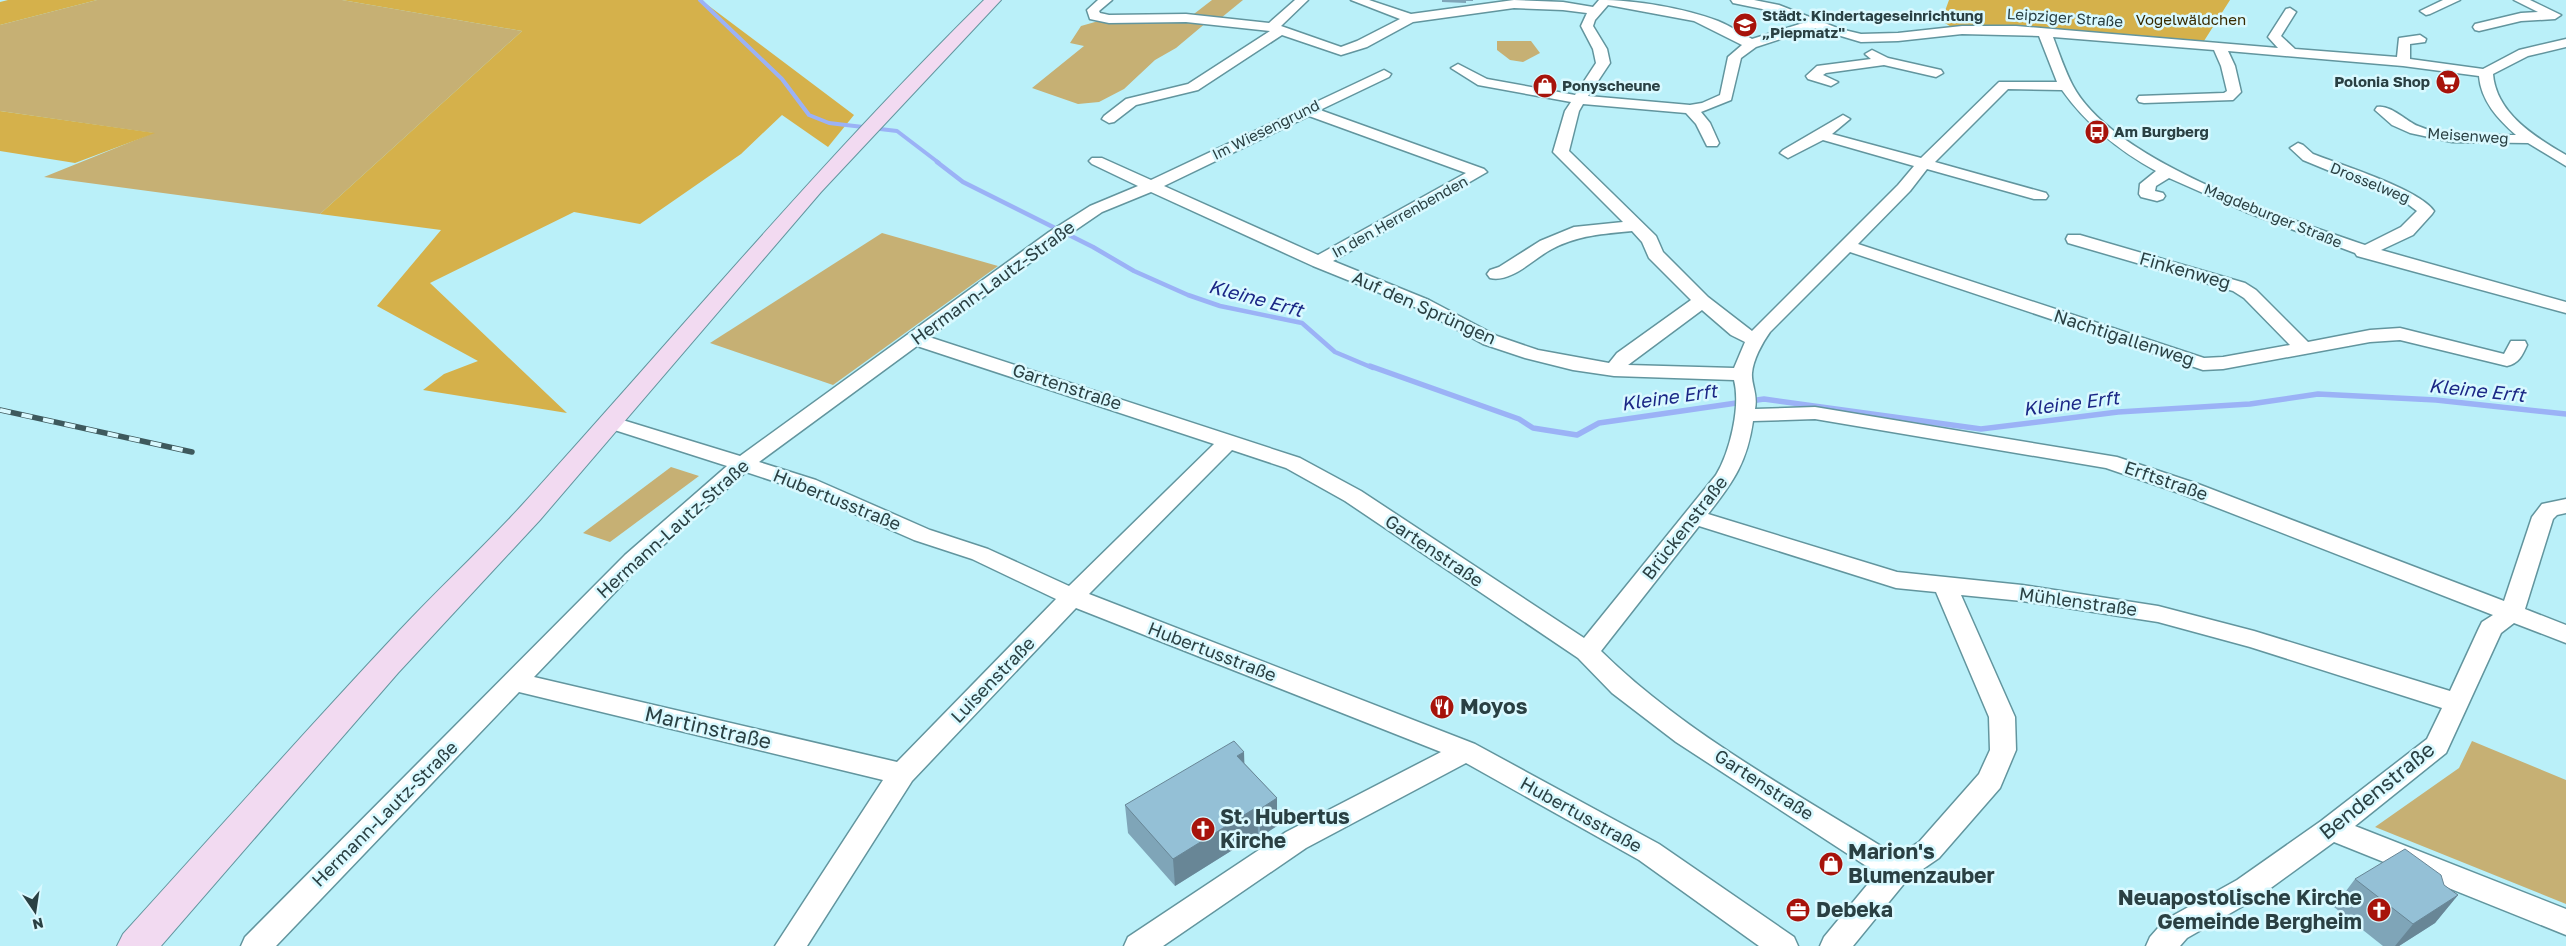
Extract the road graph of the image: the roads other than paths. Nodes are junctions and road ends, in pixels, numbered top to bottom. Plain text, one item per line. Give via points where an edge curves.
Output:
1 (993, 0) edge
2 (1106, 0) edge
3 (1302, 0) edge
4 (1357, 0) edge
5 (1737, 0) edge
6 (2454, 0) edge
7 (2520, 0) edge
8 (1766, 2) edge
9 (1602, 4) edge
10 (2426, 11) dead end
11 (2290, 12) dead end
12 (1410, 18) junction
13 (2561, 18) edge
14 (1814, 24) junction
15 (2479, 27) dead end
16 (1276, 29) junction
17 (2044, 32) junction
18 (1861, 38) junction
19 (2420, 39) dead end
20 (2566, 43) edge
21 (1750, 44) junction
22 (2219, 46) junction
23 (2290, 52) junction
24 (1884, 62) junction
25 (2403, 62) junction
26 (1458, 68) dead end
27 (1936, 73) dead end
28 (2486, 73) junction
29 (1384, 74) dead end
30 (1831, 82) dead end
31 (2065, 86) junction
32 (2144, 99) dead end
33 (1581, 100) junction
34 (1690, 109) junction
35 (1307, 110) junction
36 (2382, 110) dead end
37 (1109, 119) dead end
38 (1843, 119) dead end
39 (1820, 135) junction
40 (2531, 139) junction
41 (1712, 143) dead end
42 (2298, 148) dead end
43 (1788, 152) dead end
44 (1096, 161) dead end
45 (2566, 161) edge
46 (1923, 165) junction
47 (2172, 173) junction
48 (1149, 187) junction
49 (2040, 196) dead end
50 (2158, 196) dead end
51 (1635, 226) junction
52 (2074, 239) dead end
53 (1847, 246) junction
54 (2364, 252) junction
55 (1319, 262) junction
56 (1496, 274) dead end
57 (1702, 301) junction
58 (2566, 308) edge
59 (916, 339) junction
60 (1754, 339) junction
61 (2518, 345) dead end
62 (2304, 349) junction
63 (1614, 370) junction
64 (1745, 396) junction
65 (609, 422) junction
66 (1229, 442) junction
67 (743, 464) junction
68 (2566, 506) edge
69 (1695, 517) junction
70 (1946, 587) junction
71 (1072, 597) junction
72 (2512, 613) junction
73 (2566, 634) edge
74 (1587, 652) junction
75 (514, 682) junction
76 (2458, 703) junction
77 (1466, 751) junction
78 (902, 774) junction
79 (2331, 829) junction
80 (1897, 871) junction
81 (2566, 922) edge
82 (137, 946) edge
83 (256, 946) edge
84 (790, 946) edge
85 (1139, 946) edge
86 (1782, 946) edge
87 (1835, 946) edge
88 (2161, 946) edge

1 - 65 main road via 922,69
2 - 16 street via 1093,10 1094,16 1109,19 1186,18
3 - 16 street
4 - 12 street
5 - 8 street, Leipziger Straße
6 - 10 street
7 - 13 street
8 - 14 street, Leipziger Straße
9 - 12 street via 1514,4
9 - 21 street via 1697,18
9 - 33 street via 1587,26 1603,63
11 - 23 street via 2274,37
12 - 16 street via 1362,44 1341,51
13 - 15 street via 2514,18
14 - 18 street, Leipziger Straße
14 - 21 street
16 - 37 street via 1193,87 1131,102
17 - 18 street, Leipziger Straße via 1962,30
17 - 22 street, Leipziger Straße
17 - 31 street, Magdeburger Straße
18 - 24 street via 1868,51
19 - 25 street via 2404,40
20 - 28 street via 2520,54
21 - 34 street via 1735,57 1726,97 1705,107
22 - 23 street, Leipziger Straße
22 - 32 street via 2234,92 2228,96
23 - 25 street, Leipziger Straße
24 - 27 street
24 - 30 street via 1822,70 1807,79
25 - 28 street, Leipziger Straße
26 - 33 street via 1483,82
28 - 40 street via 2486,83 2502,114
29 - 35 street, Im Wiesengrund
31 - 46 street via 2004,85
31 - 47 street, Magdeburger Straße via 2114,137
33 - 34 street
33 - 51 street via 1572,111 1560,152
34 - 41 street via 1703,123
35 - 48 street, Im Wiesengrund
35 - 55 street, In den Herrenbenden via 1479,172
36 - 40 street, Meisenweg via 2412,131 2431,136
38 - 39 street
39 - 43 street
39 - 46 street
40 - 45 street
42 - 54 street, Drosselweg via 2308,157 2411,199 2426,211 2407,231
44 - 48 street, Auf den Sprüngen
46 - 49 street
46 - 53 street
47 - 50 street via 2159,174 2148,184 2147,194
47 - 54 street, Magdeburger Straße via 2227,199
48 - 55 street, Auf den Sprüngen
48 - 59 street, Hermann-Lautz-Straße via 1096,209 1073,224
51 - 56 street via 1580,231 1546,245
51 - 57 street via 1650,240 1655,254
52 - 62 street, Finkenweg via 2239,287 2250,294
53 - 60 street
53 - 62 street, Nachtigallenweg via 2203,364
54 - 58 street, Magdeburger Straße
55 - 63 street, Auf den Sprüngen via 1423,304 1490,340 1573,364
57 - 60 street via 1738,331
57 - 63 street via 1624,357
59 - 66 street, Gartenstraße
59 - 67 street, Hermann-Lautz-Straße
60 - 64 street
61 - 62 street, Nachtigallenweg via 2507,360 2400,334 2370,336
63 - 64 street, Auf den Sprüngen
64 - 69 street, Brückenstraße via 1736,458
64 - 72 street, Erftstraße via 1815,413 2110,462 2190,489
65 - 67 street, Hubertusstraße
65 - 82 main road via 528,517 423,624
66 - 71 street, Luisenstraße
66 - 74 street, Gartenstraße via 1293,464 1353,496
67 - 71 street, Hubertusstraße via 808,485 922,535 980,554
67 - 75 street, Hermann-Lautz-Straße via 633,560
68 - 72 street via 2550,509 2543,517
69 - 70 street, Mühlenstraße via 1896,580
69 - 74 street, Brückenstraße
70 - 76 street, Mühlenstraße via 2022,593 2158,614
70 - 80 street via 2002,717 2003,750 1990,780 1929,850
71 - 77 street, Hubertusstraße
71 - 78 street, Luisenstraße
72 - 73 street, Erftstraße
72 - 76 street, Bendenstraße via 2491,628
74 - 80 street, Gartenstraße via 1621,686 1685,734
75 - 78 street, Martinstraße
75 - 83 street, Hermann-Lautz-Straße
76 - 79 street, Bendenstraße via 2437,746
77 - 85 street via 1296,840
77 - 86 street, Hubertusstraße via 1649,852
78 - 84 street, Luisenstraße
79 - 81 street
79 - 88 street, Bendenstraße via 2247,889 2176,929
80 - 87 street

